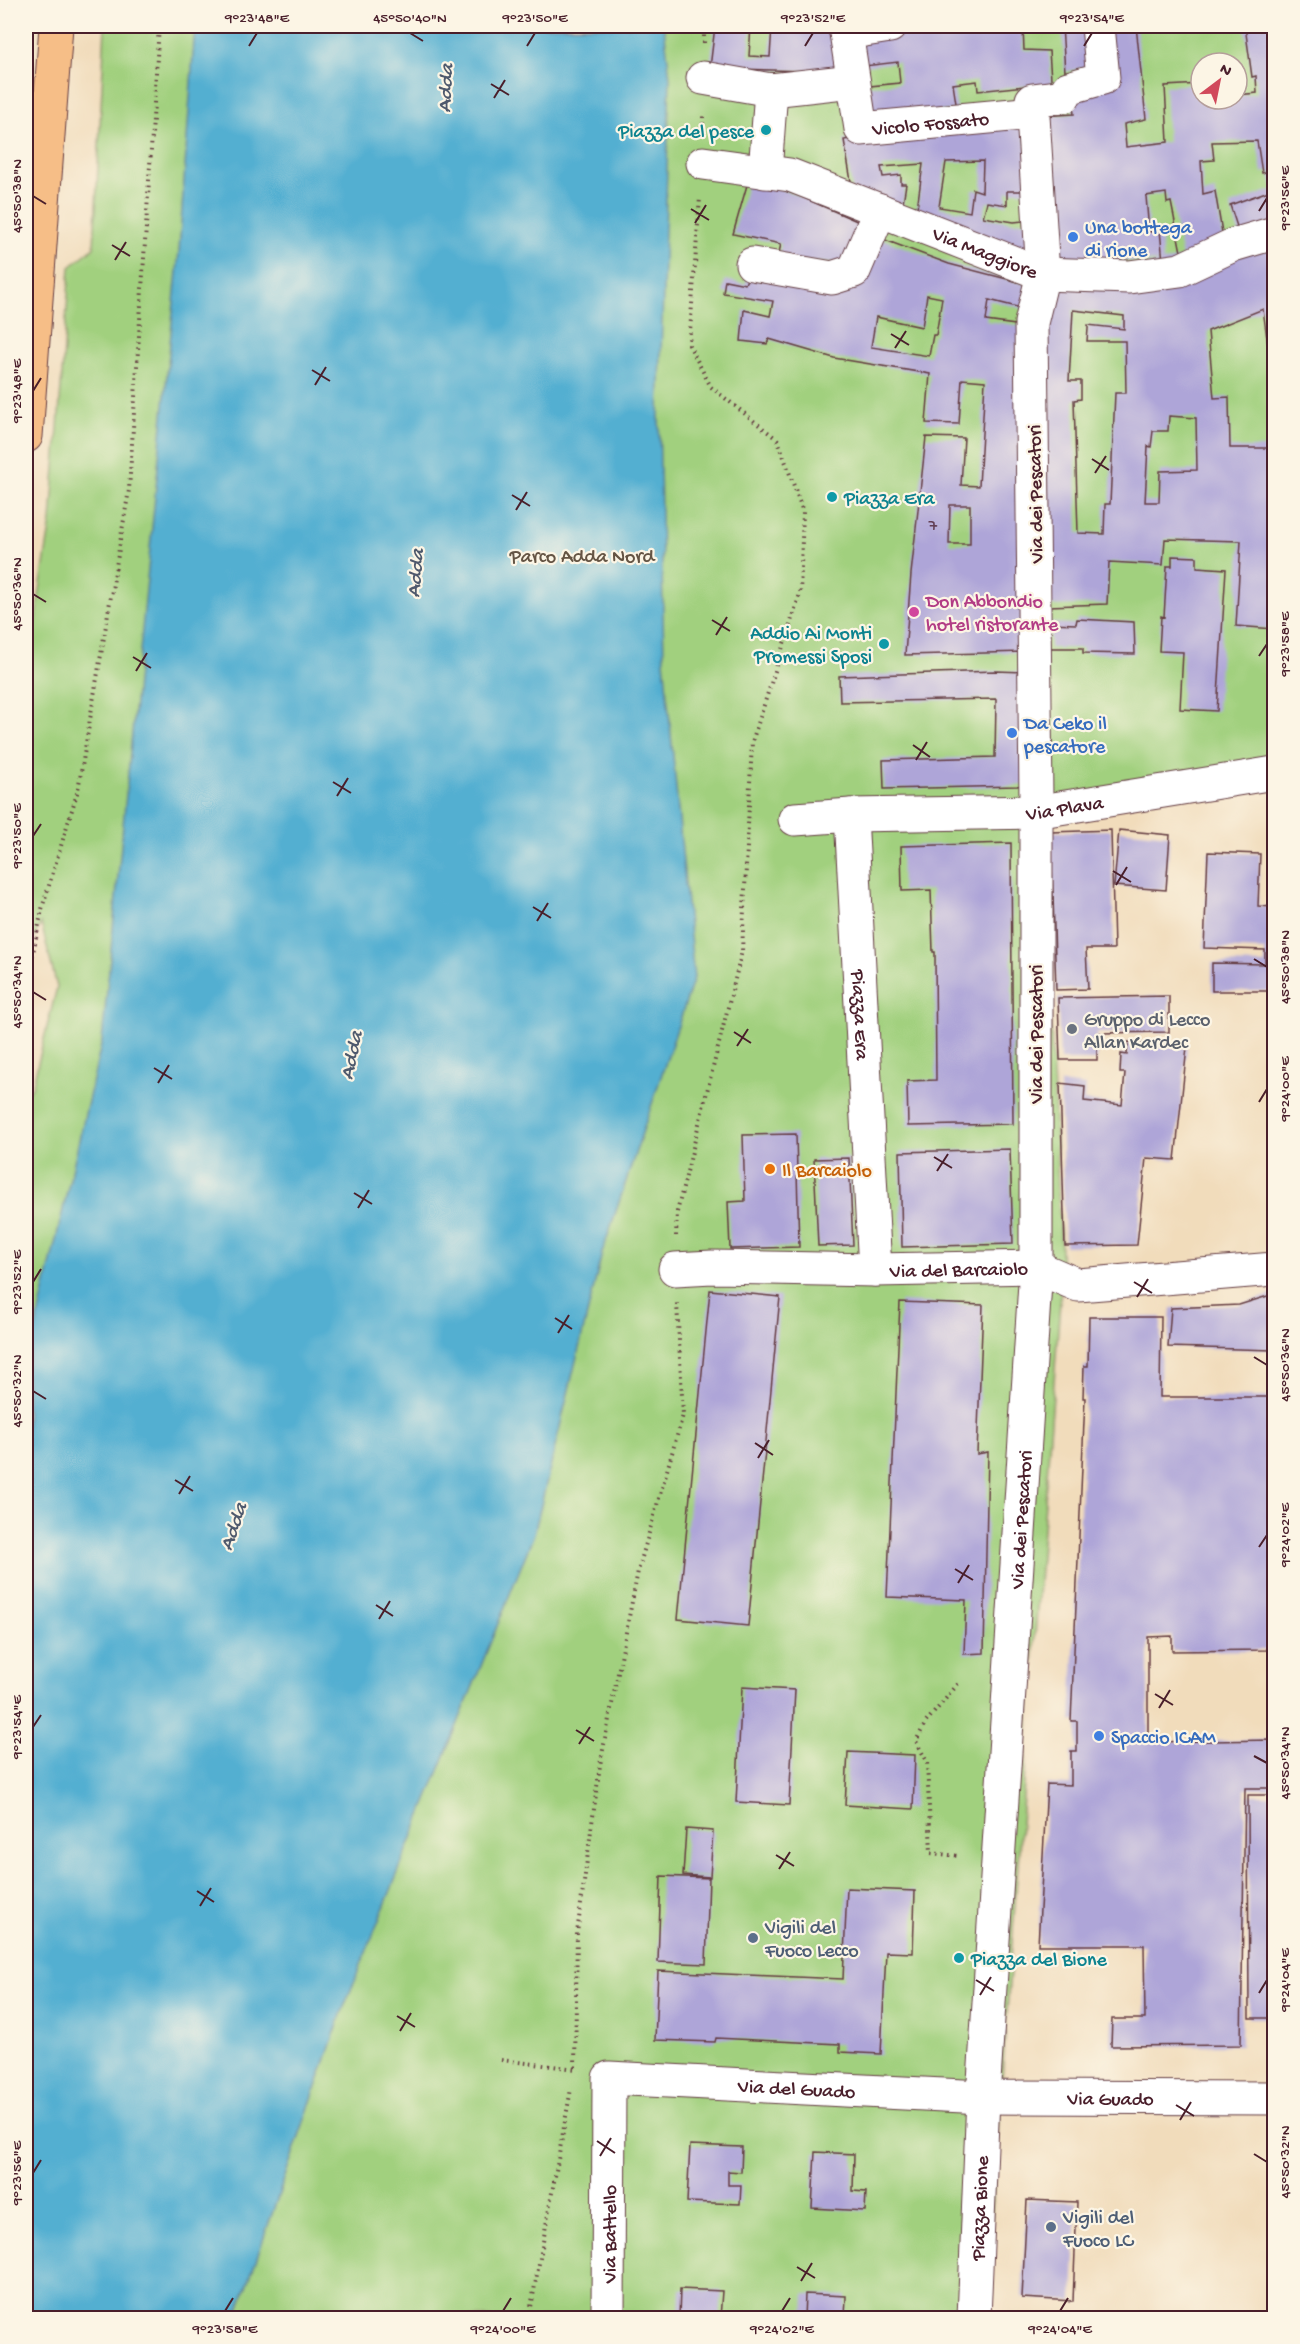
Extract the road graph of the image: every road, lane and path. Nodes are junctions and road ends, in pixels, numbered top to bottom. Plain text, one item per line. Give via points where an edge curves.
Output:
1 (56, 26) edge
2 (159, 26) edge
3 (704, 26) edge
4 (890, 26) edge
5 (1098, 26) edge
6 (845, 29) edge
7 (704, 78) junction
8 (853, 81) junction
9 (771, 90) junction
10 (1034, 113) junction
11 (703, 163) junction
12 (765, 172) junction
13 (880, 210) junction
14 (1275, 233) edge
15 (752, 264) dead end
16 (1043, 274) junction
17 (26, 436) edge
18 (1275, 772) edge
19 (1035, 812) junction
20 (851, 815) junction
21 (795, 819) dead end
22 (26, 979) edge
23 (1036, 1267) junction
24 (675, 1269) junction
25 (1275, 1269) edge
26 (875, 1270) junction
27 (958, 1684) dead end
28 (959, 1856) dead end
29 (501, 2060) dead end
30 (575, 2068) junction
31 (609, 2078) junction
32 (983, 2097) junction
33 (1275, 2098) edge
34 (530, 2319) edge
35 (608, 2319) edge
36 (974, 2319) edge

1 - 17 main road
2 - 22 path via 129,490 78,790 43,905
3 - 7 path
4 - 6 street
5 - 10 street via 1103,78 1068,88 1064,96 1032,100
6 - 8 street, Vicolo Fossato
7 - 9 street
7 - 11 path
8 - 9 street
8 - 10 street, Vicolo Fossato via 861,129
9 - 12 street
10 - 16 street, Via dei Pescatori
11 - 12 street, Via Maggiore
11 - 24 path via 689,345 711,387 778,440 803,512 800,594 752,742 742,951 677,1212
12 - 13 street, Via Maggiore via 790,175
13 - 15 street via 854,271 832,278
13 - 16 street, Via Maggiore
14 - 16 street, Via Maggiore via 1233,245 1180,270 1129,277
16 - 19 street, Via dei Pescatori via 1031,323
18 - 19 street, Via Plava
19 - 20 street, Via Plava
19 - 23 street, Via dei Pescatori
20 - 21 street
20 - 26 street, Piazza Era
23 - 25 street, Via del Barcaiolo via 1078,1286
23 - 26 street, Via del Barcaiolo
23 - 32 street, Via dei Pescatori
24 - 26 street, Via del Barcaiolo
24 - 30 path via 683,1415 638,1571 600,1766 577,1933
27 - 28 path via 926,1722 916,1741 927,1762 931,1853
29 - 30 path
30 - 31 path
30 - 34 path
31 - 32 street, Via del Guado
31 - 35 street, Via Battello
32 - 33 street, Via Guado
32 - 36 street, Piazza Bione

